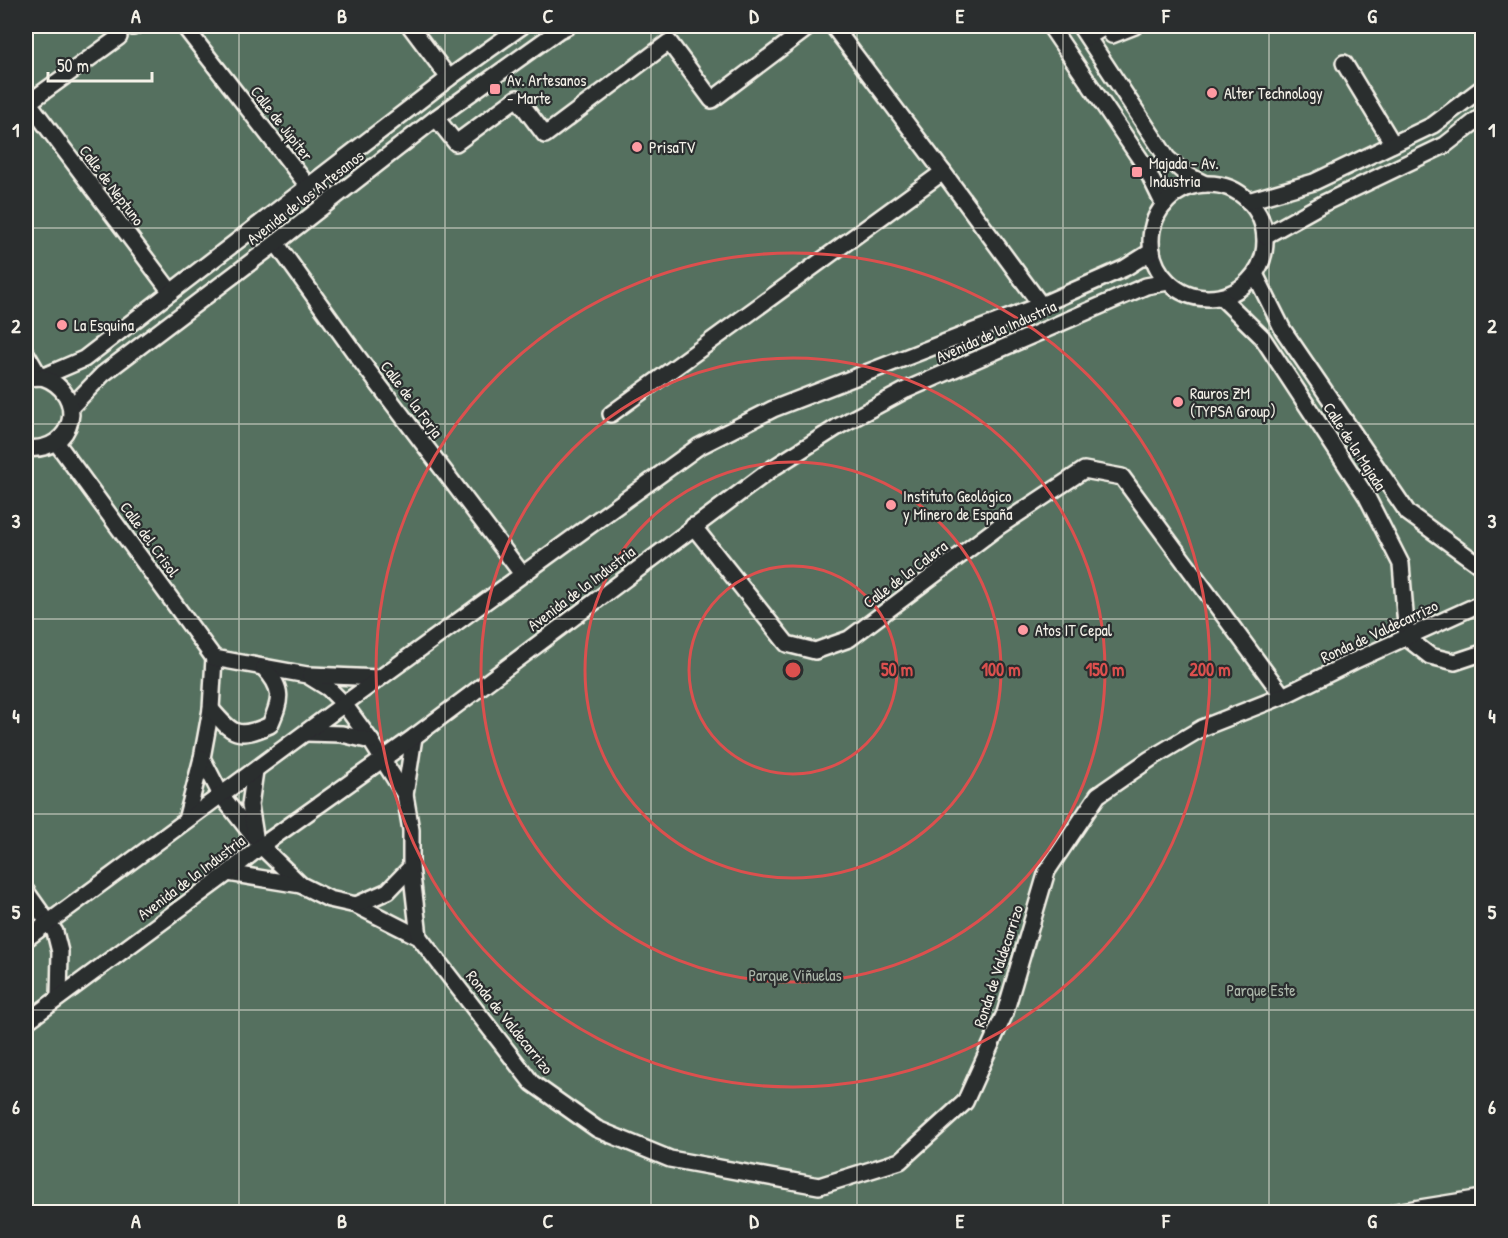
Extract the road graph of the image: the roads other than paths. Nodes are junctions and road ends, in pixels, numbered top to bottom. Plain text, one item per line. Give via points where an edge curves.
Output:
1 (184, 26) edge
2 (410, 26) edge
3 (522, 26) edge
4 (568, 26) edge
5 (810, 26) edge
6 (833, 26) edge
7 (1050, 26) edge
8 (1135, 26) edge
9 (1084, 31) edge
10 (119, 37) dead end
11 (1344, 63) dead end
12 (449, 78) junction
13 (1482, 88) edge
14 (27, 101) edge
15 (1482, 117) edge
16 (436, 118) junction
17 (1393, 144) junction
18 (943, 172) junction
19 (1205, 184) junction
20 (308, 186) junction
21 (1248, 201) junction
22 (1164, 205) junction
23 (1265, 236) junction
24 (276, 243) junction
25 (1152, 251) junction
26 (1255, 274) junction
27 (1168, 282) junction
28 (171, 292) junction
29 (1221, 297) junction
30 (1041, 305) junction
31 (26, 353) edge
32 (36, 378) edge
33 (70, 406) junction
34 (611, 414) dead end
35 (57, 442) junction
36 (26, 448) edge
37 (693, 526) junction
38 (1482, 567) edge
39 (522, 574) junction
40 (1482, 603) edge
41 (1407, 638) junction
42 (1482, 653) edge
43 (214, 658) junction
44 (264, 668) junction
45 (307, 675) junction
46 (379, 678) junction
47 (1283, 696) junction
48 (344, 704) junction
49 (211, 709) junction
50 (306, 733) junction
51 (414, 737) junction
52 (370, 741) junction
53 (202, 759) junction
54 (382, 760) junction
55 (255, 771) junction
56 (221, 795) junction
57 (405, 795) junction
58 (186, 820) junction
59 (258, 842) junction
60 (411, 867) junction
61 (228, 873) junction
62 (301, 885) junction
63 (26, 891) edge
64 (356, 905) junction
65 (48, 921) junction
66 (420, 936) junction
67 (26, 939) edge
68 (59, 998) junction
69 (26, 1022) edge
70 (1482, 1198) edge
71 (1395, 1212) edge

1 - 20 street, Calle de Júpiter
2 - 12 street
3 - 12 street, Avenida de los Artesanos
4 - 16 street, Avenida de los Artesanos
5 - 16 street via 712,100 669,42 545,135 517,98 456,144
6 - 18 street
7 - 22 street via 1145,166
8 - 9 street via 1112,35 1106,26
9 - 19 street via 1167,158
10 - 14 street
11 - 17 street
12 - 20 street, Avenida de los Artesanos
13 - 17 street via 1433,125
14 - 28 street, Calle de Neptuno
15 - 23 street via 1445,144
16 - 24 street, Avenida de los Artesanos
17 - 21 street via 1314,182
18 - 30 street
18 - 34 street
19 - 21 street via 1235,191
19 - 22 street via 1176,194
20 - 28 street, Avenida de los Artesanos
21 - 23 street via 1257,211
22 - 25 street via 1155,219
23 - 26 street via 1264,256
24 - 33 street, Avenida de los Artesanos via 103,374
24 - 39 street, Calle de la Forja
25 - 27 street via 1157,268
25 - 30 street, Avenida de la Industria via 1125,268
26 - 29 street via 1246,285
26 - 38 street, Calle de la Majada via 1283,330 1408,513
27 - 29 street via 1184,294 1202,299
27 - 37 street, Avenida de la Industria via 1146,286 906,390 773,468
28 - 32 street, Avenida de los Artesanos via 84,359
29 - 41 street, Calle de la Majada via 1262,337 1366,497 1401,564
30 - 39 street, Avenida de la Industria via 774,409 698,447
31 - 32 street
32 - 33 street via 58,384
33 - 35 street via 69,426
35 - 36 street via 47,447
35 - 43 street, Calle del Crisol
37 - 47 street, Calle de la Calera via 786,644 815,651 849,639 998,527 1084,470 1122,477
37 - 51 street, Avenida de la Industria
39 - 46 street, Avenida de la Industria
40 - 41 street, Ronda de Valdecarrizo
41 - 42 street via 1430,656 1455,662
41 - 47 street, Ronda de Valdecarrizo
43 - 44 street
43 - 49 street
44 - 45 street
44 - 49 street via 276,680 280,704 270,725 249,734 228,729
45 - 46 street
45 - 48 street
46 - 48 street, Avenida de la Industria
47 - 66 street, Ronda de Valdecarrizo via 1202,728 1098,795 1047,871 1005,1013 965,1102 900,1161 819,1186 669,1159 597,1129 532,1083
48 - 50 street, Avenida de la Industria
48 - 52 street
49 - 53 street
50 - 52 street via 342,734
50 - 55 street, Avenida de la Industria
51 - 54 street, Avenida de la Industria
51 - 57 street
52 - 54 street
53 - 56 street
53 - 58 street
54 - 57 street
54 - 59 street, Avenida de la Industria
55 - 56 street, Avenida de la Industria
55 - 59 street via 250,805
56 - 58 street, Avenida de la Industria
56 - 59 street
57 - 60 street via 411,830
58 - 65 street, Avenida de la Industria
59 - 61 street, Avenida de la Industria
59 - 62 street
60 - 64 street via 388,891
60 - 66 street
61 - 62 street
61 - 68 street, Avenida de la Industria
62 - 64 street via 328,899
63 - 65 street
64 - 66 street
65 - 67 street, Avenida de la Industria
65 - 68 street via 60,952
68 - 69 street, Avenida de la Industria
70 - 71 street

